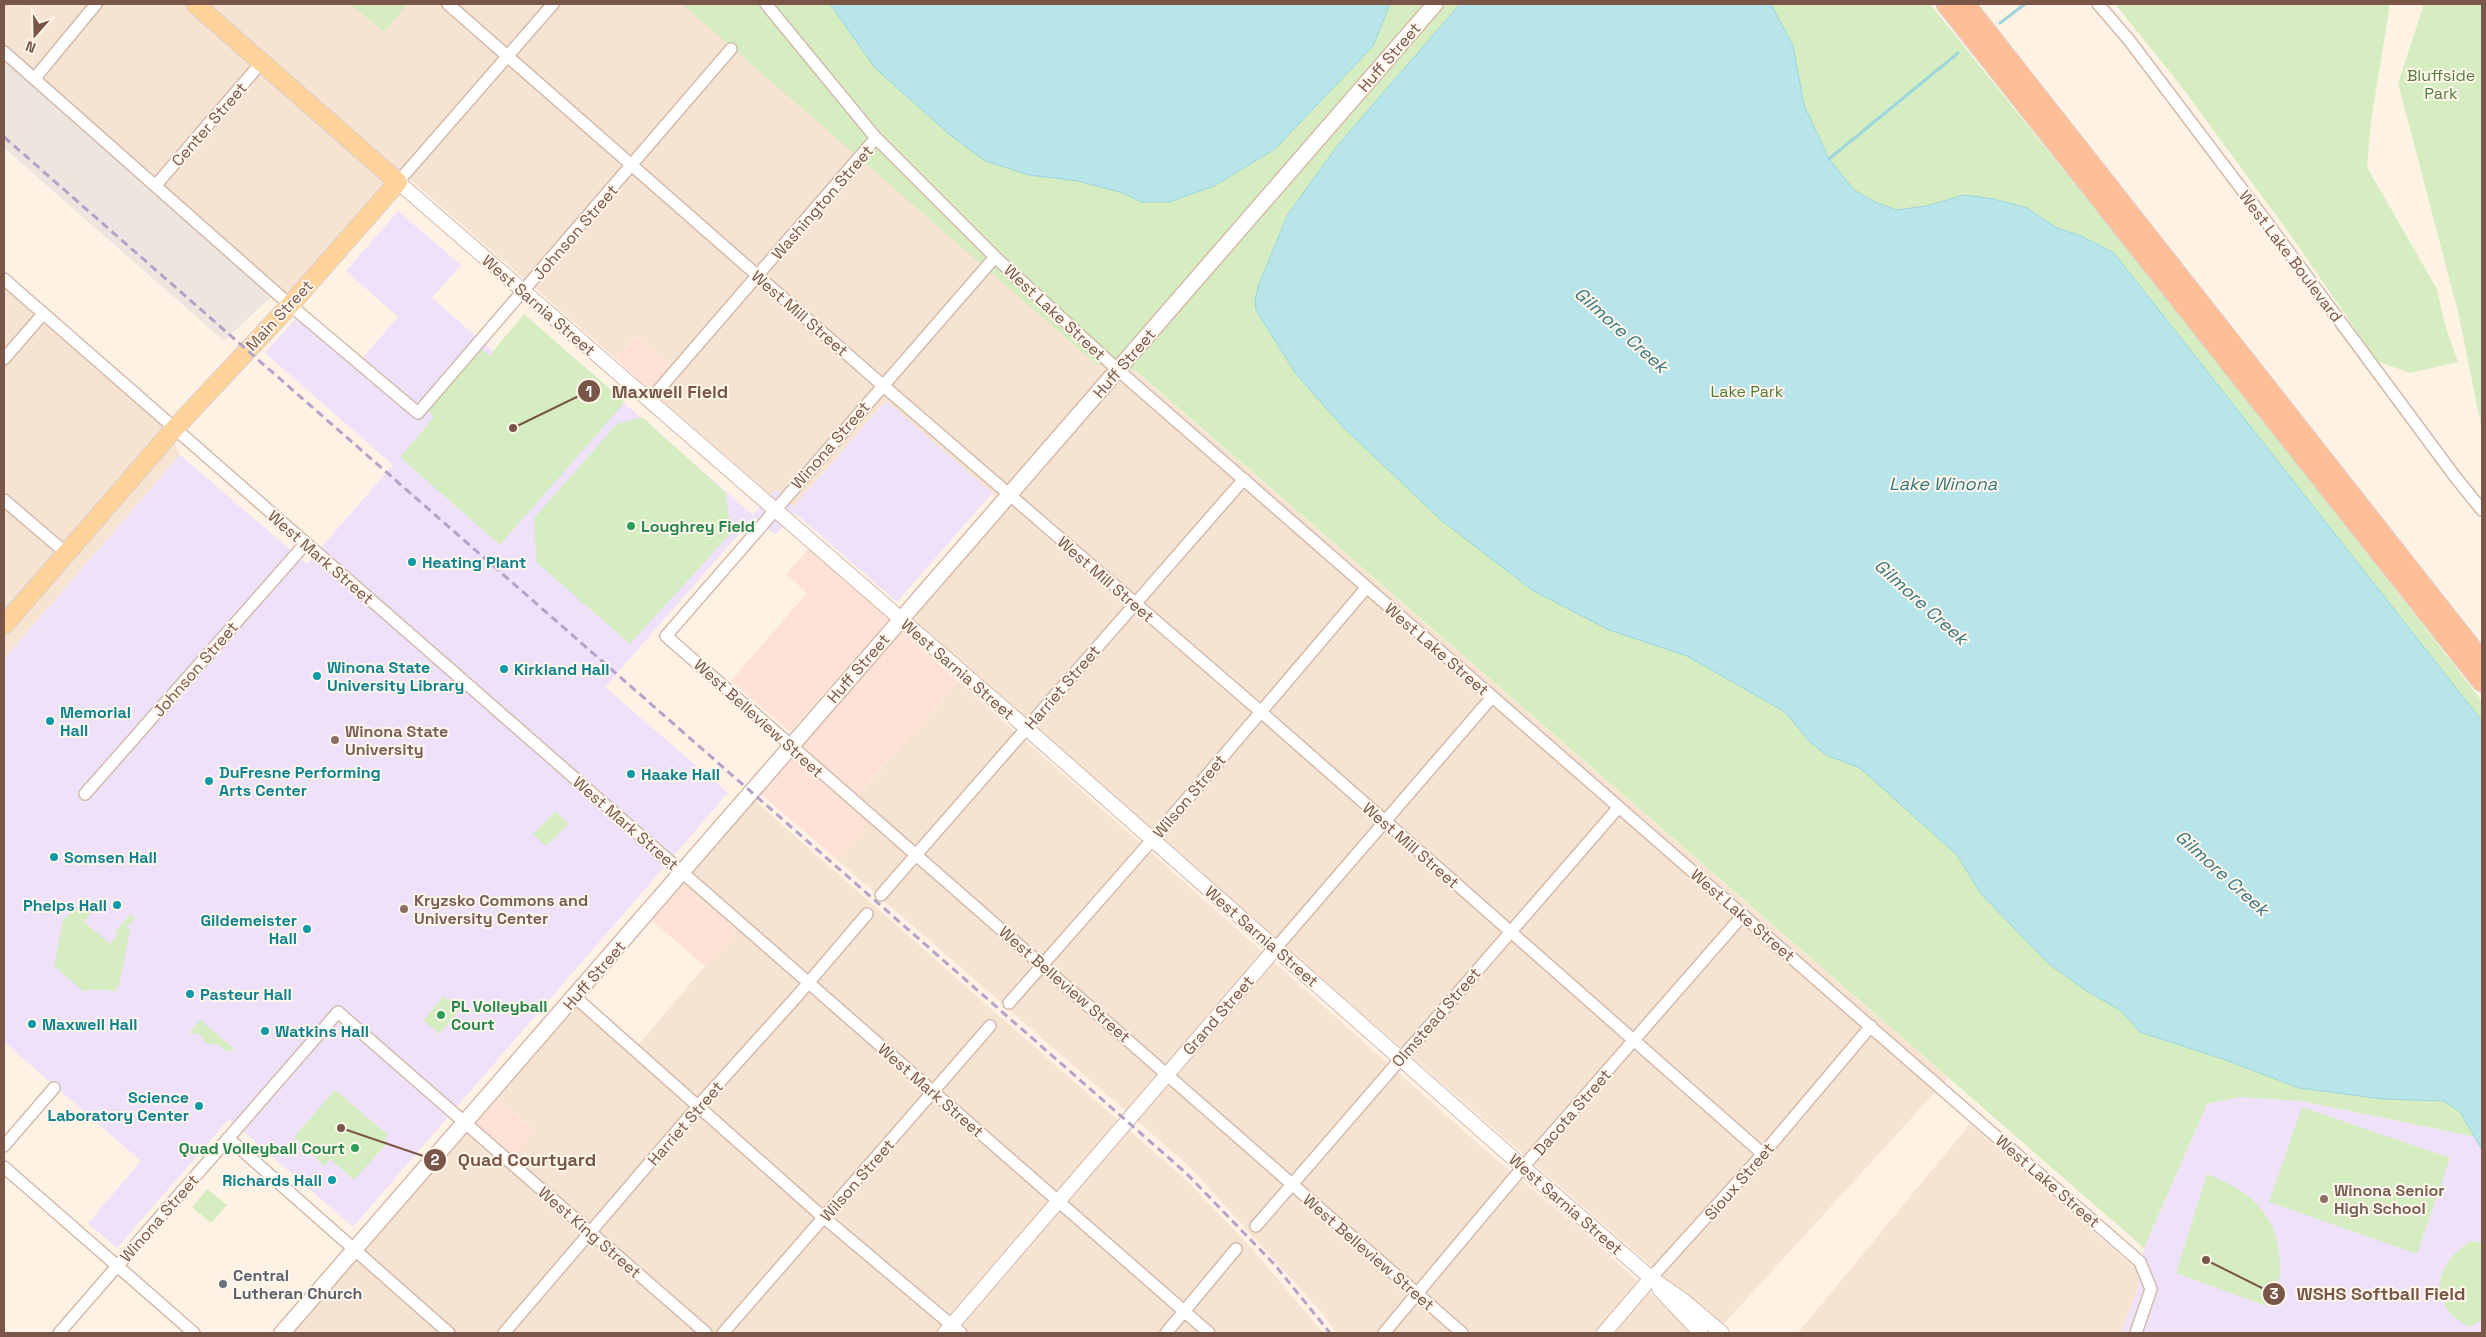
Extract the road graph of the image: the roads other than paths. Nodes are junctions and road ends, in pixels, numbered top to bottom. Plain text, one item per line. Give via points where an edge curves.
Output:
1 (96, 4) edge
2 (195, 4) edge
3 (448, 4) edge
4 (552, 4) edge
5 (766, 4) edge
6 (1436, 4) edge
7 (1946, 4) edge
8 (1965, 4) edge
9 (2098, 4) edge
10 (731, 49) dead end
11 (4, 52) edge
12 (508, 55) junction
13 (261, 63) junction
14 (35, 78) junction
15 (876, 138) junction
16 (632, 165) junction
17 (398, 182) junction
18 (156, 185) junction
19 (995, 257) junction
20 (758, 276) junction
21 (4, 279) edge
22 (523, 291) junction
23 (290, 305) junction
24 (43, 314) junction
25 (4, 359) edge
26 (1118, 370) junction
27 (882, 386) junction
28 (649, 401) junction
29 (175, 428) junction
30 (1244, 479) junction
31 (1010, 496) junction
32 (4, 500) edge
33 (774, 509) junction
34 (2482, 510) edge
35 (306, 543) junction
36 (66, 553) junction
37 (1367, 587) junction
38 (1134, 604) junction
39 (901, 619) junction
40 (4, 624) edge
41 (666, 636) joint
42 (2482, 660) edge
43 (2482, 682) edge
44 (1492, 697) junction
45 (1260, 711) junction
46 (1026, 728) junction
47 (790, 746) junction
48 (84, 794) dead end
49 (1618, 808) junction
50 (1384, 822) junction
51 (1152, 840) junction
52 (917, 856) junction
53 (682, 872) junction
54 (881, 895) dead end
55 (867, 914) dead end
56 (1743, 915) junction
57 (1510, 931) junction
58 (1275, 949) junction
59 (1042, 964) junction
60 (808, 983) junction
61 (575, 997) junction
62 (1009, 1003) dead end
63 (338, 1012) joint
64 (990, 1026) dead end
65 (1871, 1026) junction
66 (1635, 1041) junction
67 (1401, 1058) junction
68 (1167, 1074) junction
69 (54, 1088) dead end
70 (933, 1092) junction
71 (699, 1105) junction
72 (464, 1124) junction
73 (228, 1138) junction
74 (4, 1146) edge
75 (1763, 1154) junction
76 (4, 1166) edge
77 (1524, 1167) junction
78 (1291, 1184) junction
79 (1058, 1200) junction
80 (825, 1218) junction
81 (1256, 1226) dead end
82 (592, 1232) junction
83 (354, 1249) junction
84 (1236, 1249) dead end
85 (118, 1266) junction
86 (1651, 1278) junction
87 (1417, 1294) junction
88 (1185, 1312) junction
89 (952, 1331) edge
90 (59, 1333) edge
91 (194, 1333) edge
92 (282, 1333) edge
93 (449, 1333) edge
94 (504, 1333) edge
95 (706, 1333) edge
96 (722, 1333) edge
97 (1166, 1333) edge
98 (1209, 1333) edge
99 (1384, 1333) edge
100 (1462, 1333) edge
101 (1604, 1333) edge
102 (1701, 1333) edge
103 (1722, 1333) edge
104 (2136, 1333) edge

1 - 14 street
2 - 13 main road, West Sarnia Street
3 - 12 street, West Mill Street
4 - 12 street, Main Street
5 - 15 street, West Lake Street
6 - 26 main road, Huff Street
7 - 43 highway
8 - 42 highway
9 - 34 street, West Lake Boulevard via 2164,86
10 - 16 street, Johnson Street
11 - 14 street
12 - 16 street, West Mill Street
12 - 17 street, Main Street
13 - 17 main road, West Sarnia Street
13 - 18 street, Center Street
14 - 18 street
15 - 19 street, West Lake Street
15 - 20 street, Washington Street
16 - 20 street, West Mill Street
16 - 22 street, Johnson Street
17 - 22 street, West Sarnia Street
17 - 23 main road, Main Street
18 - 23 street
19 - 26 street, West Lake Street
19 - 27 street, Winona Street
20 - 27 street, West Mill Street
20 - 28 street, Washington Street
21 - 24 street, West Mark Street
22 - 23 street, Johnson Street via 418,413
22 - 28 street, West Sarnia Street
23 - 29 main road, Main Street
24 - 25 street
24 - 29 street, West Mark Street
26 - 30 street, West Lake Street
26 - 31 main road, Huff Street
27 - 31 street, West Mill Street
27 - 33 street, Winona Street
28 - 33 street, West Sarnia Street
29 - 35 street, West Mark Street
29 - 36 main road, Main Street
30 - 37 street, West Lake Street
30 - 38 street, Harriet Street
31 - 38 street, West Mill Street
31 - 39 main road, Huff Street
32 - 36 street
33 - 39 street, West Sarnia Street
33 - 41 street, Winona Street
35 - 48 street, Johnson Street
35 - 53 street, West Mark Street
36 - 40 main road, Main Street
37 - 44 street, West Lake Street
37 - 45 street, Wilson Street
38 - 45 street, West Mill Street
38 - 46 street, Harriet Street
39 - 46 street, West Sarnia Street
39 - 47 main road, Huff Street
41 - 47 street, West Belleview Street
44 - 49 street, West Lake Street
44 - 50 street, Grand Street
45 - 50 street, West Mill Street
45 - 51 street, Wilson Street
46 - 51 street, West Sarnia Street
46 - 52 street, Harriet Street
47 - 52 street, West Belleview Street
47 - 53 main road, Huff Street
49 - 56 street, West Lake Street
49 - 57 street, Olmstead Street
50 - 57 street, West Mill Street
50 - 58 street, Grand Street
51 - 58 street, West Sarnia Street
51 - 59 street, Wilson Street
52 - 54 street, Harriet Street
52 - 59 street, West Belleview Street
53 - 60 street, West Mark Street
53 - 61 main road, Huff Street
55 - 60 street, Harriet Street
56 - 65 street, West Lake Street
56 - 66 street, Dacota Street
57 - 66 street, West Mill Street
57 - 67 street, Olmstead Street
58 - 67 street, West Sarnia Street
58 - 68 street, Grand Street
59 - 62 street, Wilson Street
59 - 68 street, West Belleview Street
60 - 70 street, West Mark Street
60 - 71 street, Harriet Street
61 - 71 street
61 - 72 main road, Huff Street
63 - 72 street, West King Street
63 - 73 street, Winona Street
64 - 70 street, Wilson Street
65 - 75 street, Sioux Street
65 - 104 street, West Lake Street via 2140,1262 2151,1289
66 - 75 street, West Mill Street
66 - 77 street, Dacota Street
67 - 77 street, West Sarnia Street
67 - 78 street, Olmstead Street
68 - 78 street, West Belleview Street
68 - 79 street, Grand Street
69 - 74 street
70 - 79 street, West Mark Street
70 - 80 street, Wilson Street
71 - 80 street
71 - 82 street, Harriet Street
72 - 82 street, West King Street
72 - 83 main road, Huff Street
73 - 83 street
73 - 85 street, Winona Street
75 - 86 street, Sioux Street
76 - 85 street
77 - 86 street, West Sarnia Street
77 - 87 street, Dacota Street
78 - 81 street, Olmstead Street
78 - 87 street, West Belleview Street
79 - 88 street, West Mark Street
79 - 89 street, Grand Street
80 - 89 street
80 - 96 street, Wilson Street
82 - 94 street, Harriet Street
82 - 95 street, West King Street
83 - 92 main road, Huff Street
83 - 93 street
84 - 88 street
85 - 90 street, Winona Street
85 - 91 street
86 - 101 street, Sioux Street
86 - 102 street, West Sarnia Street via 1675,1309
86 - 103 street, West Sarnia Street via 1684,1300
87 - 99 street, Dacota Street
87 - 100 street, West Belleview Street
88 - 97 street
88 - 98 street, West Mark Street

